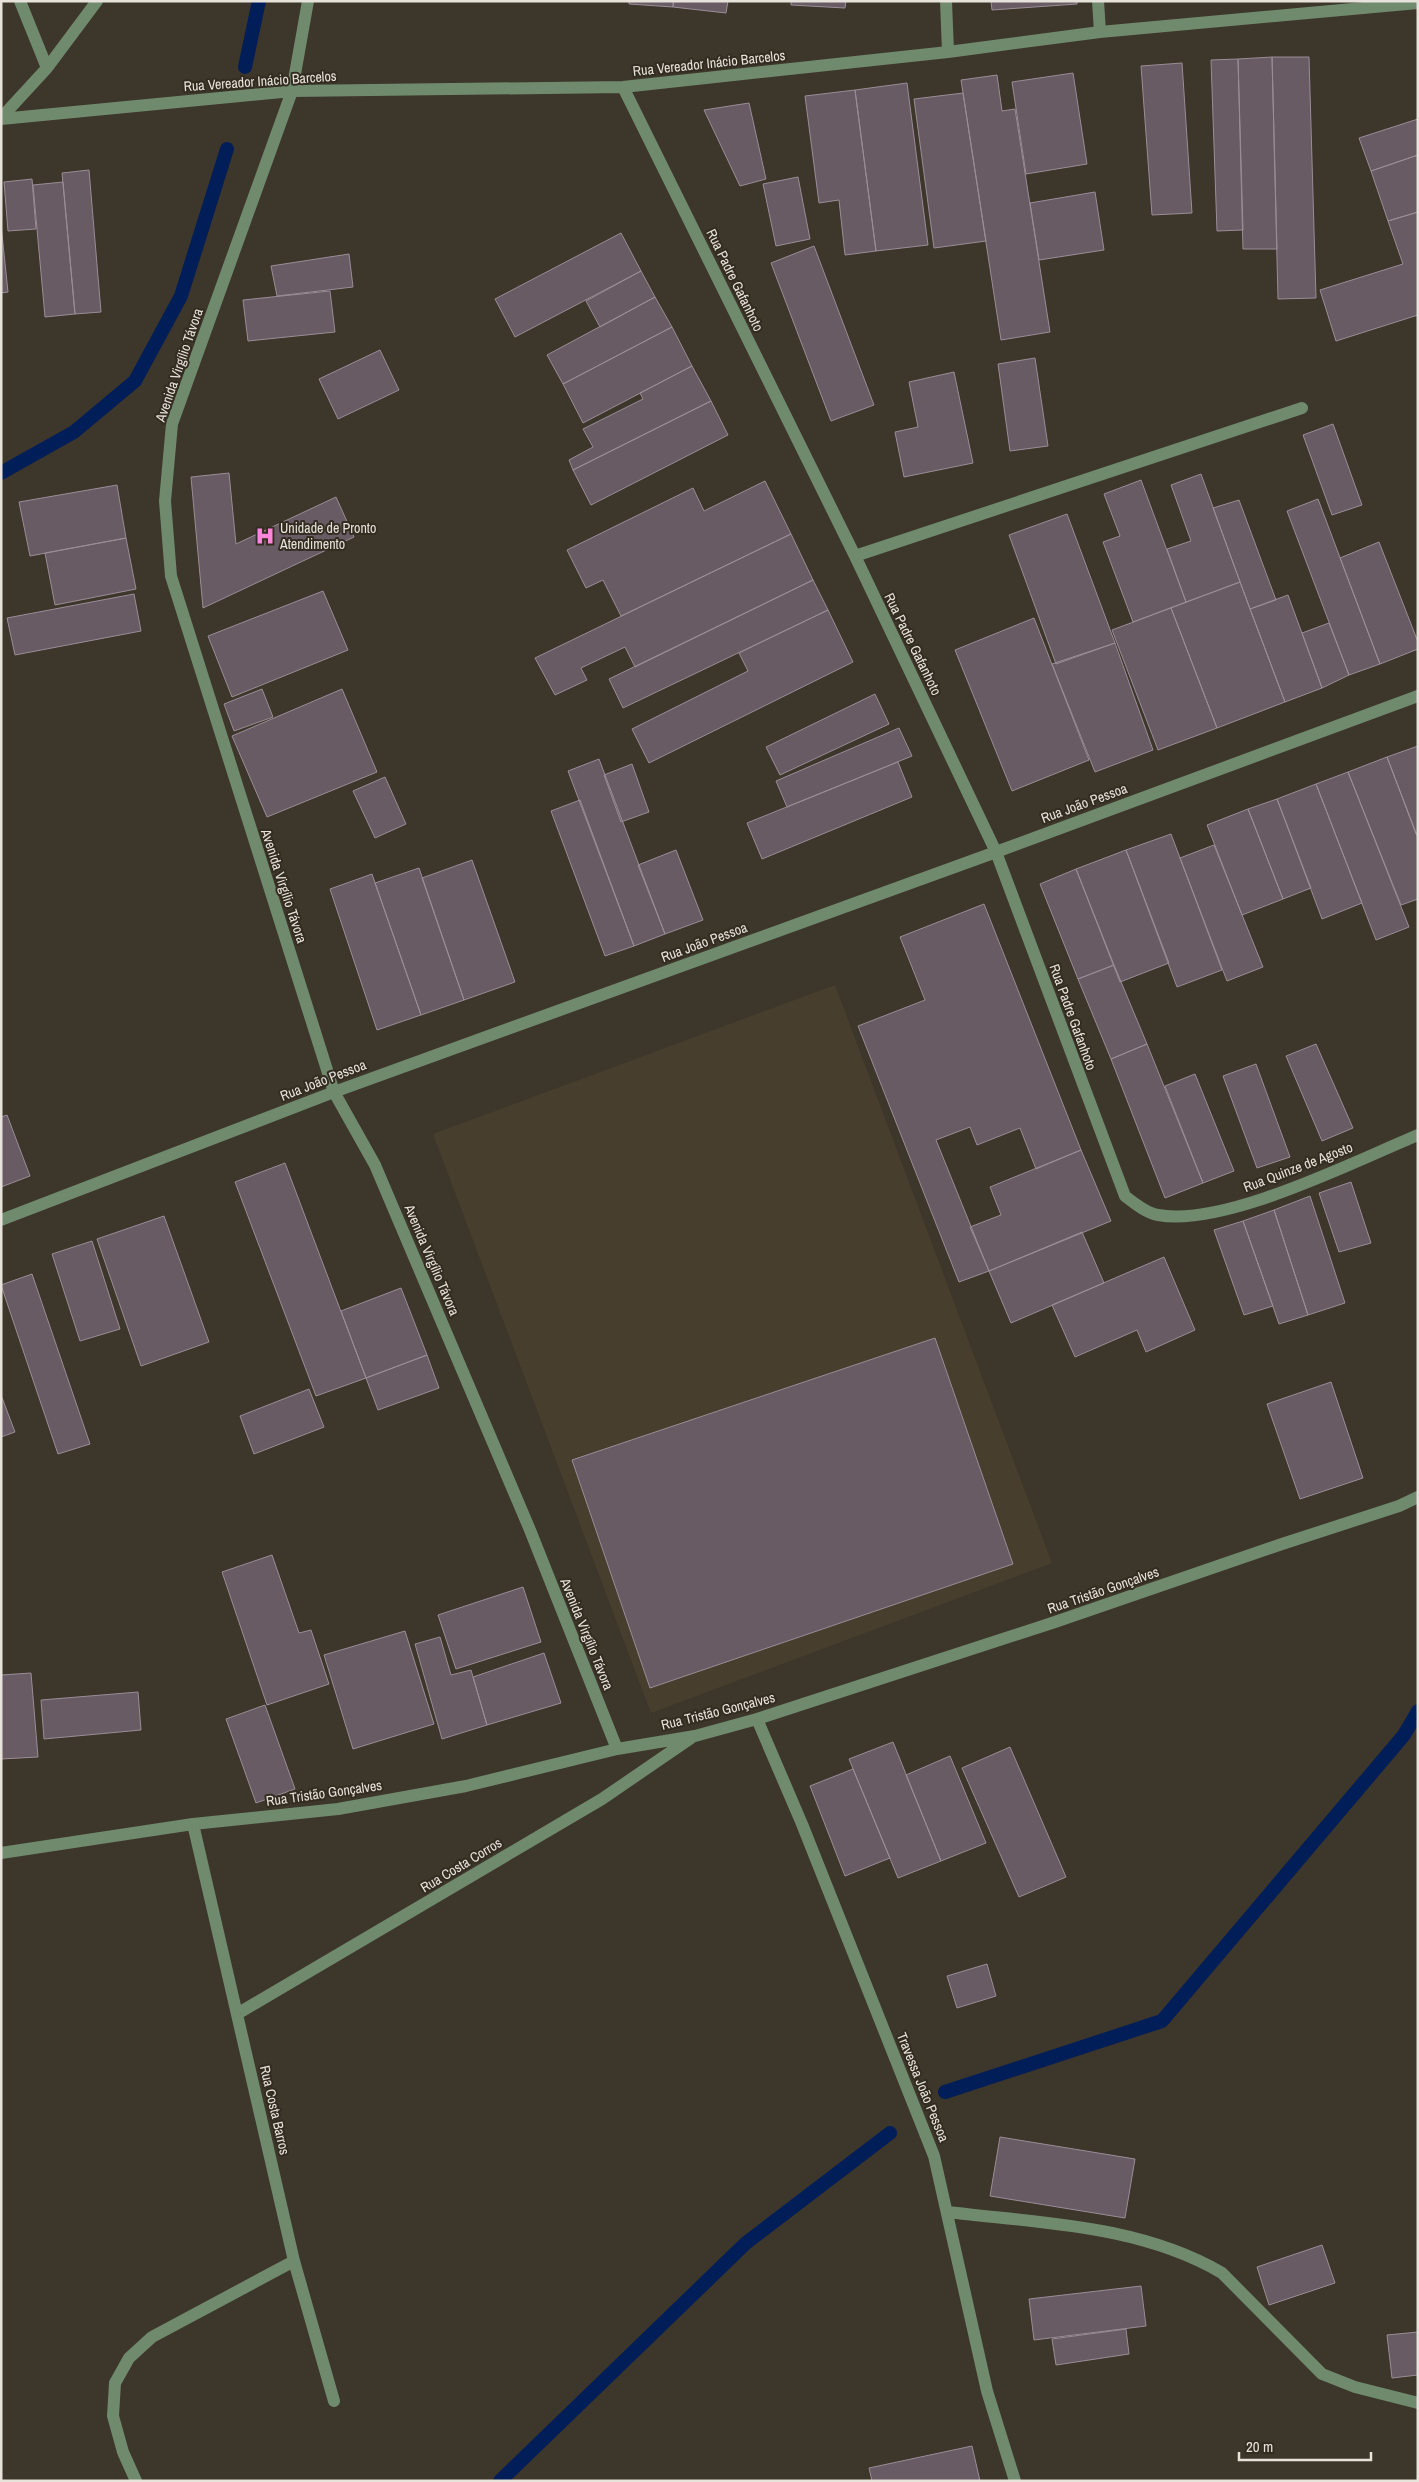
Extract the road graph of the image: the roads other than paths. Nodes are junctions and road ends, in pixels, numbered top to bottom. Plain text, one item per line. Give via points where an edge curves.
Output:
1 (20, 1) edge
2 (97, 1) edge
3 (308, 1) edge
4 (946, 1) edge
5 (1098, 1) edge
6 (1418, 3) edge
7 (1100, 32) junction
8 (948, 52) junction
9 (47, 68) junction
10 (623, 88) junction
11 (292, 91) junction
12 (1, 119) edge
13 (1302, 408) dead end
14 (855, 556) junction
15 (1418, 696) edge
16 (996, 852) junction
17 (334, 1092) junction
18 (1418, 1134) edge
19 (1156, 1215) joint
20 (1, 1220) edge
21 (1418, 1496) edge
22 (757, 1719) junction
23 (695, 1736) junction
24 (617, 1749) junction
25 (193, 1824) junction
26 (1, 1853) edge
27 (237, 2014) junction
28 (948, 2212) junction
29 (294, 2261) junction
30 (334, 2401) dead end
31 (1418, 2402) edge
32 (136, 2481) edge
33 (1015, 2481) edge

1 - 9 street
2 - 9 street
3 - 11 street, Avenida Virgílio Távora
4 - 8 street
5 - 7 street
6 - 7 street, Rua Vereador Inácio Barcelos
7 - 8 street, Rua Vereador Inácio Barcelos
8 - 10 street, Rua Vereador Inácio Barcelos
9 - 12 street
10 - 11 street, Rua Vereador Inácio Barcelos
10 - 14 street, Rua Padre Gafanhoto
11 - 12 street, Rua Vereador Inácio Barcelos
11 - 17 street, Avenida Virgílio Távora via 172,424 165,501 171,576
13 - 14 street
14 - 16 street, Rua Padre Gafanhoto
15 - 16 street, Rua João Pessoa
16 - 17 street, Rua João Pessoa
16 - 19 street, Rua Padre Gafanhoto via 1125,1196
17 - 20 street, Rua João Pessoa
17 - 24 street, Avenida Virgílio Távora via 375,1165 530,1530
18 - 19 street, Rua Quinze de Agosto via 1265,1198 1187,1217
21 - 22 street, Rua Tristão Gonçalves via 1399,1506
22 - 23 street, Rua Tristão Gonçalves
22 - 28 street, Travessa João Pessoa via 934,2156
23 - 24 street, Rua Tristão Gonçalves
23 - 27 street, Rua Costa Corros via 602,1799
24 - 25 street, Rua Tristão Gonçalves via 466,1786 338,1809
25 - 26 street, Rua Tristão Gonçalves
25 - 27 street, Rua Costa Barros
27 - 29 street, Rua Costa Barros
28 - 31 street via 1094,2230 1168,2248 1202,2261 1222,2273 1322,2374 1355,2387
28 - 33 street, Travessa João Pessoa via 987,2391
29 - 30 street, Rua Costa Barros
29 - 32 street via 152,2337 129,2358 115,2383 113,2416 123,2452

